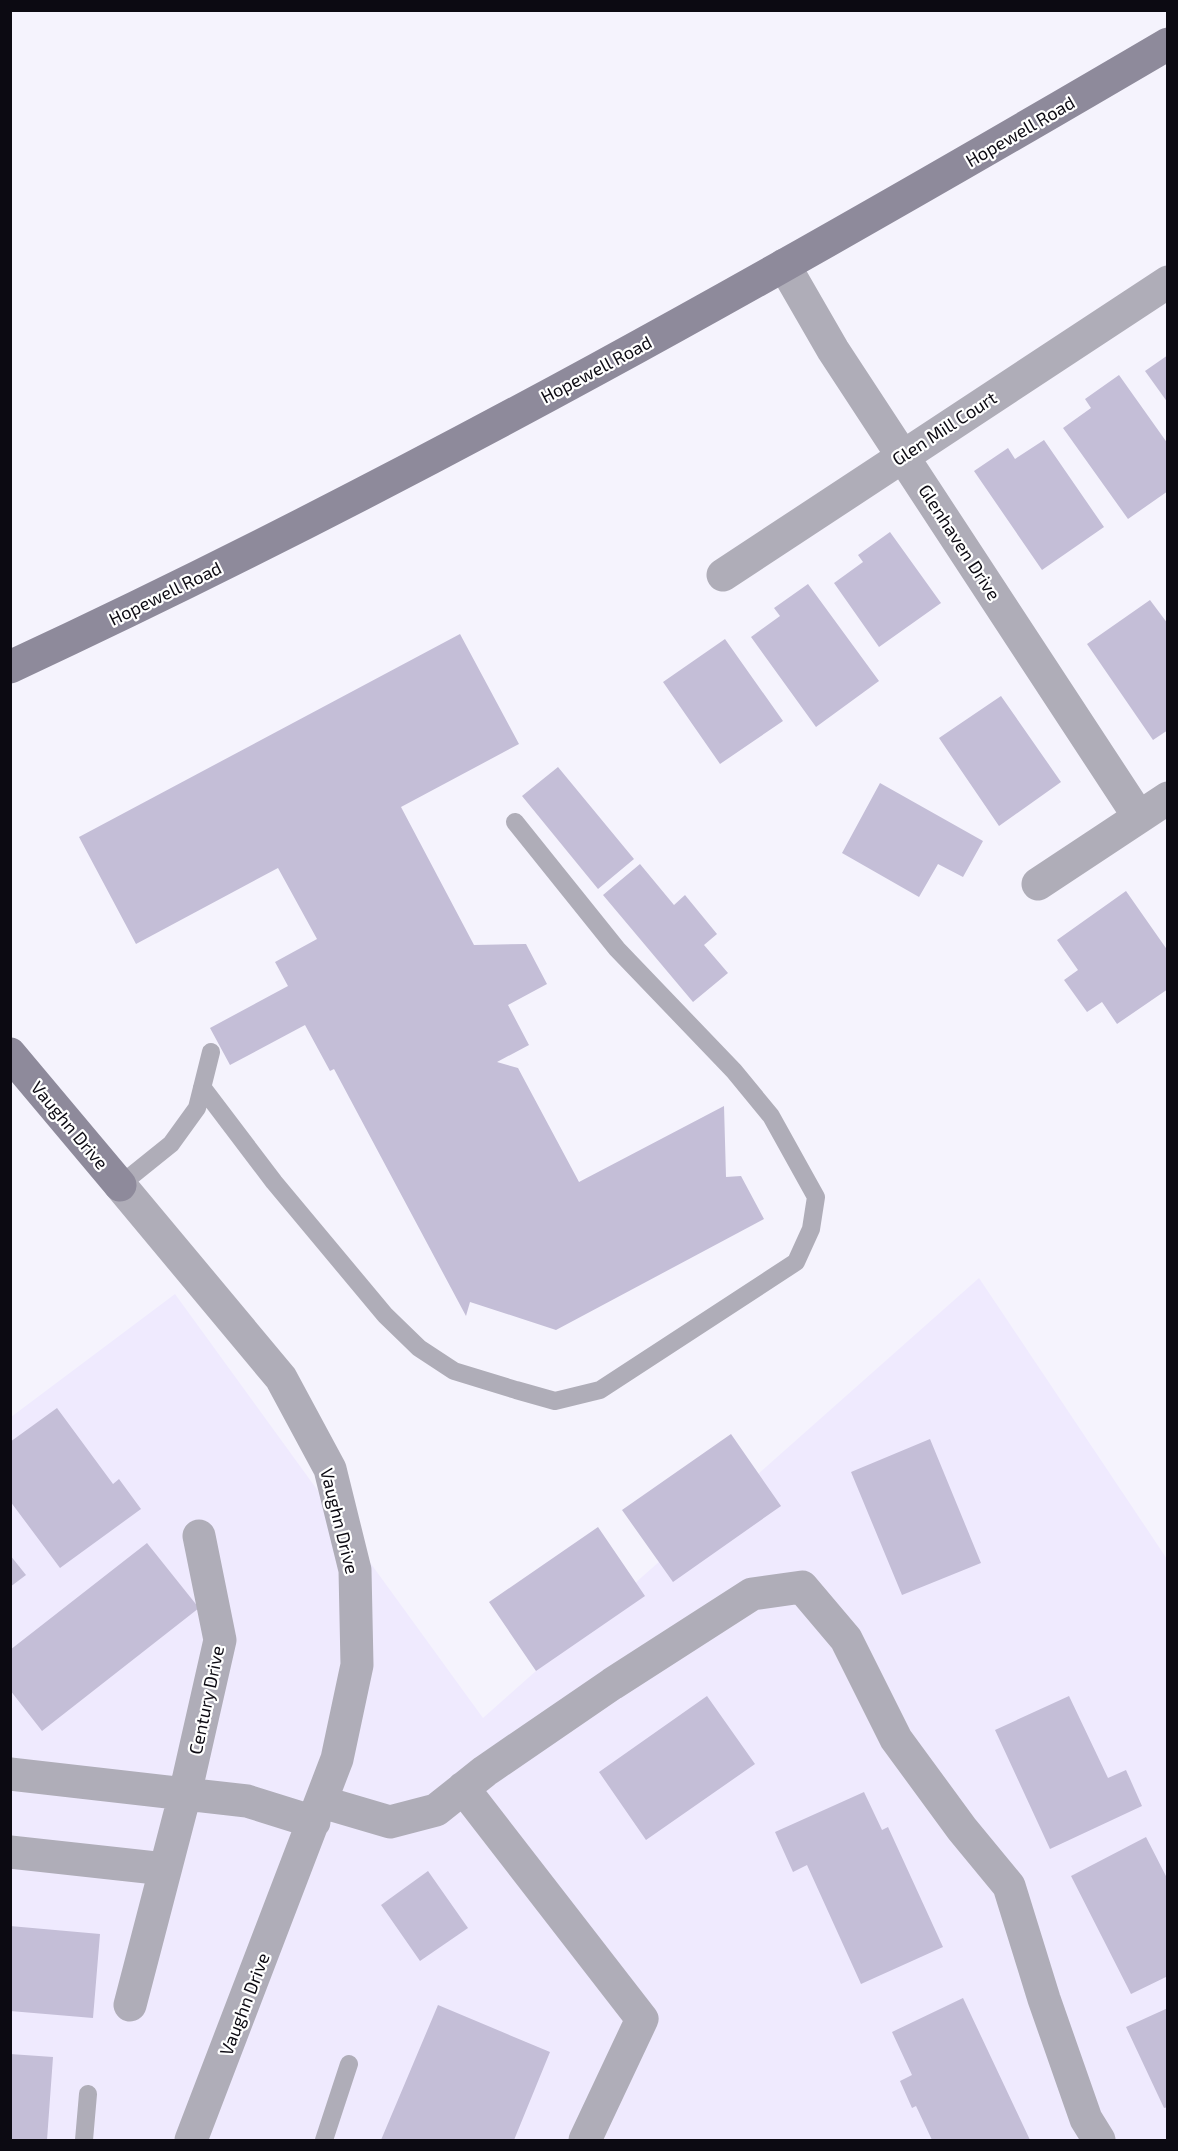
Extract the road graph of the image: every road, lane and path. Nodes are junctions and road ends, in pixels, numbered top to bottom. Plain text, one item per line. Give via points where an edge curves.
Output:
1 (1167, 44) edge
2 (784, 265) junction
3 (1167, 282) edge
4 (902, 455) junction
5 (723, 575) dead end
6 (10, 667) edge
7 (1167, 798) edge
8 (1139, 817) junction
9 (515, 822) dead end
10 (1038, 884) dead end
11 (211, 1052) dead end
12 (10, 1054) edge
13 (202, 1087) junction
14 (120, 1185) junction
15 (199, 1536) dead end
16 (10, 1774) edge
17 (463, 1788) junction
18 (185, 1794) junction
19 (318, 1812) junction
20 (10, 1852) edge
21 (165, 1869) junction
22 (129, 2005) dead end
23 (349, 2064) dead end
24 (88, 2094) dead end
25 (84, 2140) edge
26 (191, 2140) edge
27 (324, 2140) edge
28 (585, 2140) edge
29 (1099, 2140) edge

1 - 2 street, Hopewell Road
2 - 4 street, Glenhaven Drive via 833,350
2 - 6 street, Hopewell Road via 667,332 177,589
3 - 4 street, Glen Mill Court
4 - 5 street, Glen Mill Court
4 - 8 street, Glenhaven Drive
7 - 8 street
8 - 10 street
9 - 13 lane via 617,949 734,1071 771,1116 816,1197 811,1228 796,1262 600,1390 555,1401 453,1371 419,1348 385,1315 274,1182
11 - 13 lane
12 - 14 street, Vaughn Drive
13 - 14 lane via 197,1108 171,1144
14 - 19 street, Vaughn Drive via 281,1378 330,1469 355,1570 357,1665 338,1759
15 - 18 street, Century Drive via 220,1640
16 - 18 street
17 - 19 street via 436,1810 390,1822
17 - 28 street via 642,2019
17 - 29 street via 612,1684 752,1594 802,1587 846,1639 896,1739 1010,1886 1086,2119
18 - 19 street
18 - 21 street, Century Drive
19 - 26 street, Vaughn Drive
20 - 21 street
21 - 22 street, Century Drive
23 - 27 lane
24 - 25 lane

